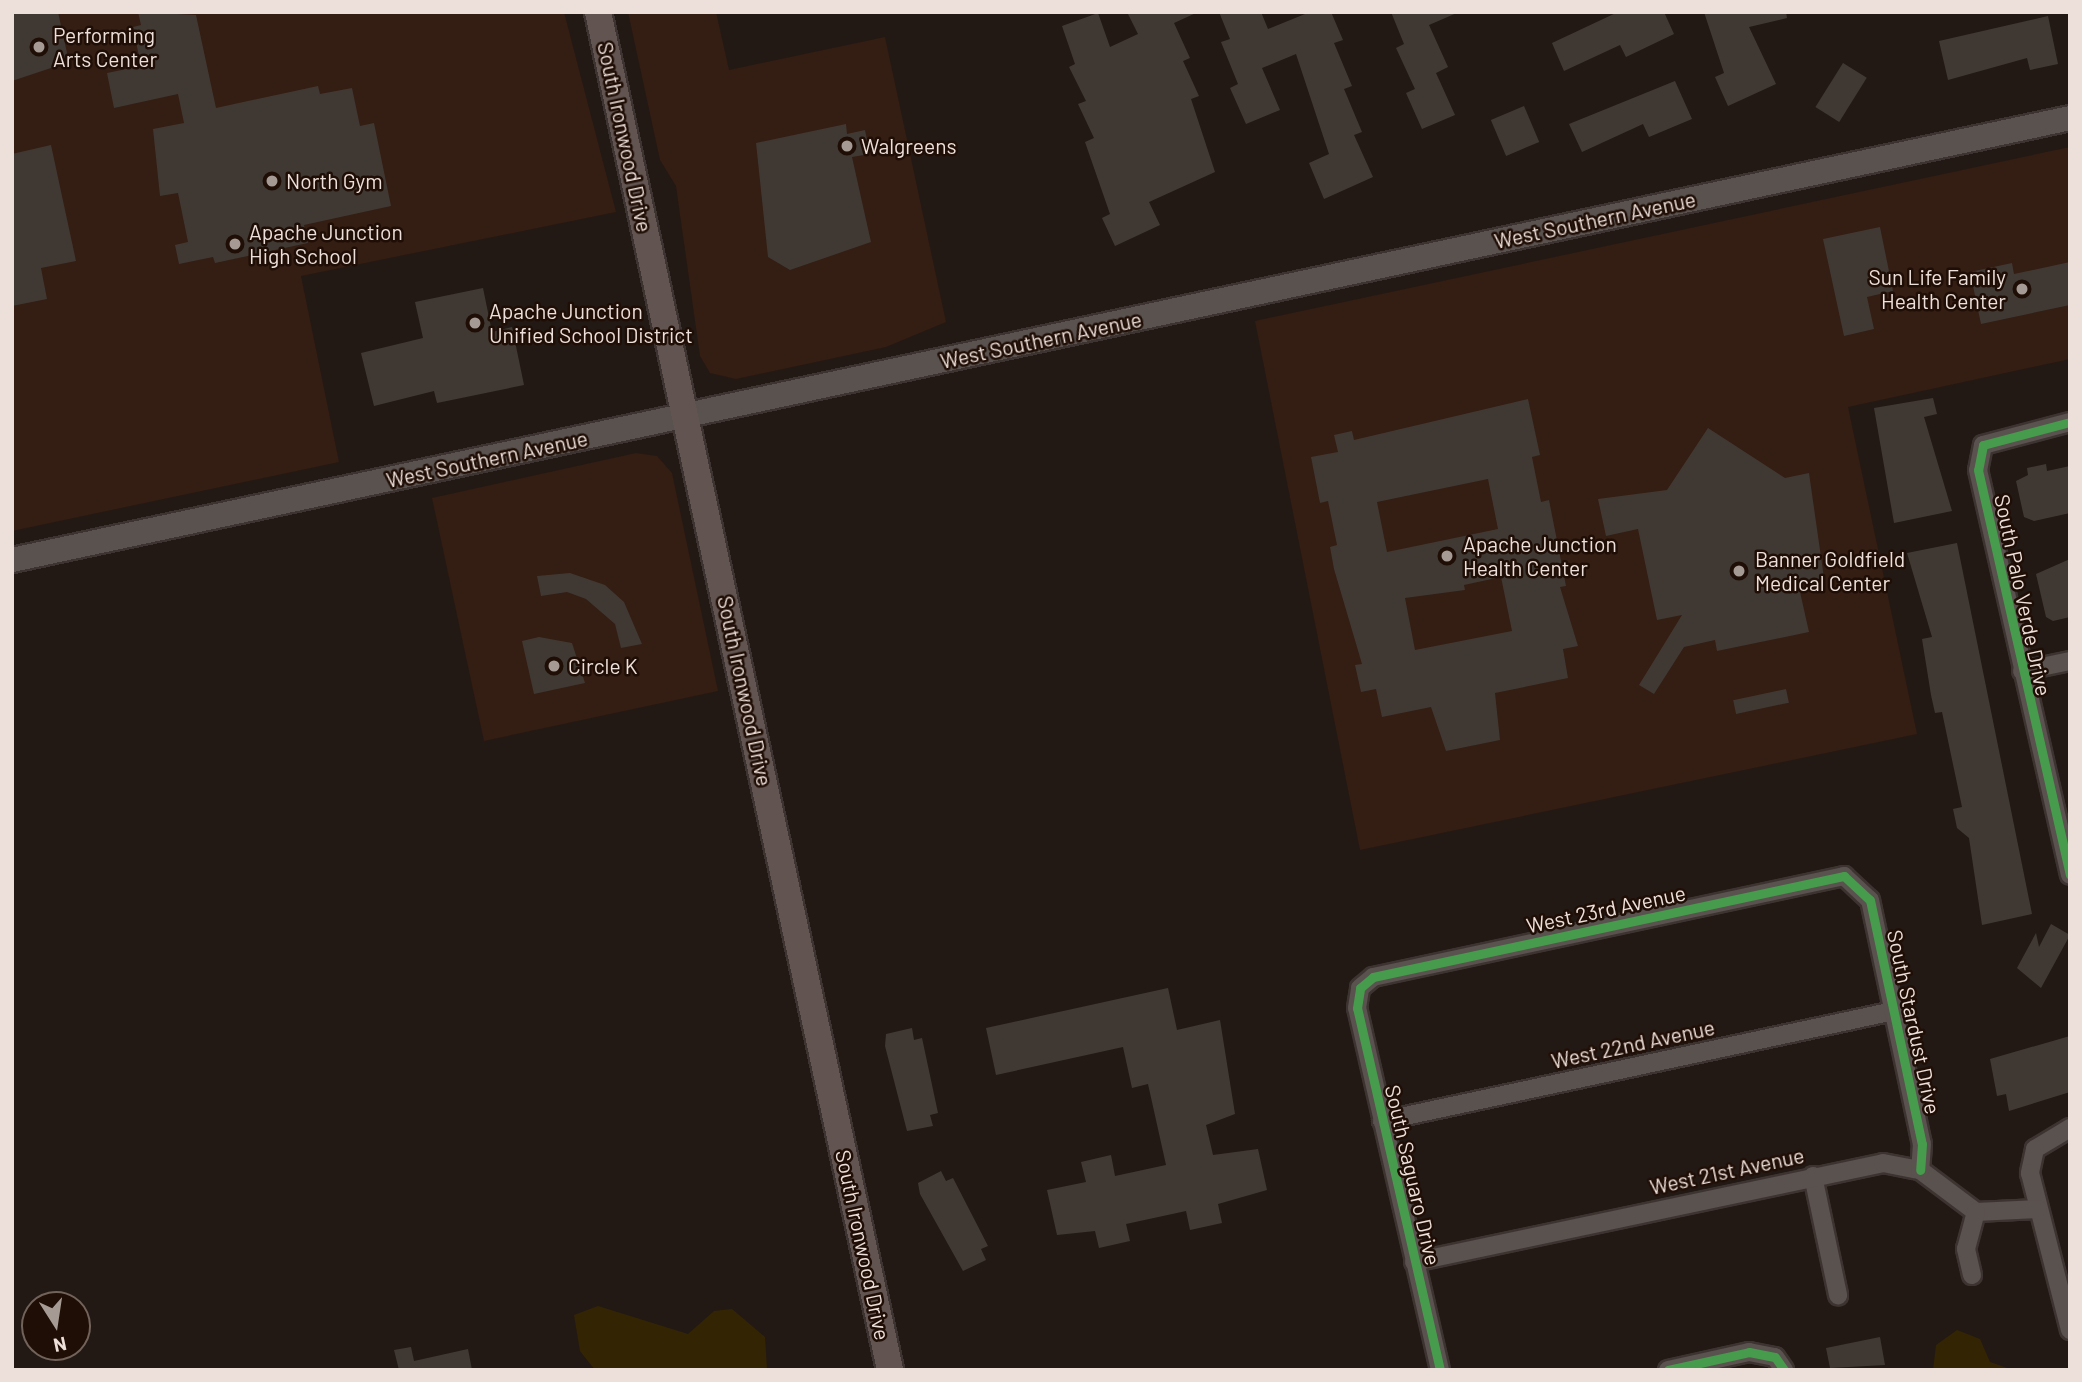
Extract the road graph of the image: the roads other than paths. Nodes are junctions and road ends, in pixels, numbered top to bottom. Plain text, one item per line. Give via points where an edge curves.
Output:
1 (598, 12) edge
2 (2070, 118) edge
3 (686, 416) junction
4 (2070, 422) edge
5 (12, 560) edge
6 (2070, 661) edge
7 (2022, 671) junction
8 (2070, 875) edge
9 (1861, 885) joint
10 (1360, 988) joint
11 (1894, 1011) junction
12 (1382, 1121) junction
13 (2070, 1128) edge
14 (1920, 1170) junction
15 (1813, 1176) junction
16 (2038, 1209) junction
17 (1976, 1212) junction
18 (1414, 1262) junction
19 (1972, 1275) dead end
20 (1838, 1295) dead end
21 (2070, 1330) edge
22 (1780, 1363) edge
23 (890, 1370) edge
24 (1440, 1370) edge
25 (1668, 1370) edge

1 - 3 main road, South Ironwood Drive
2 - 3 main road, West Southern Avenue
3 - 5 main road, West Southern Avenue
3 - 23 main road, South Ironwood Drive
4 - 7 street, South Palo Verde Drive via 1983,445 1978,470
6 - 7 street
7 - 8 street, South Palo Verde Drive
9 - 10 street, West 23rd Avenue via 1844,876 1373,977
9 - 11 street, South Stardust Drive via 1870,900
10 - 12 street, South Saguaro Drive via 1357,1008
11 - 12 street, West 22nd Avenue
11 - 14 street, South Stardust Drive via 1922,1144
12 - 18 street, South Saguaro Drive
13 - 16 street via 2035,1149 2031,1172
14 - 15 street, West 21st Avenue via 1883,1163
14 - 17 street, West 21st Avenue
15 - 18 street, West 21st Avenue
15 - 20 street
16 - 17 street
16 - 21 street
17 - 19 street via 1966,1249
18 - 24 street, South Saguaro Drive
22 - 25 street via 1749,1352

